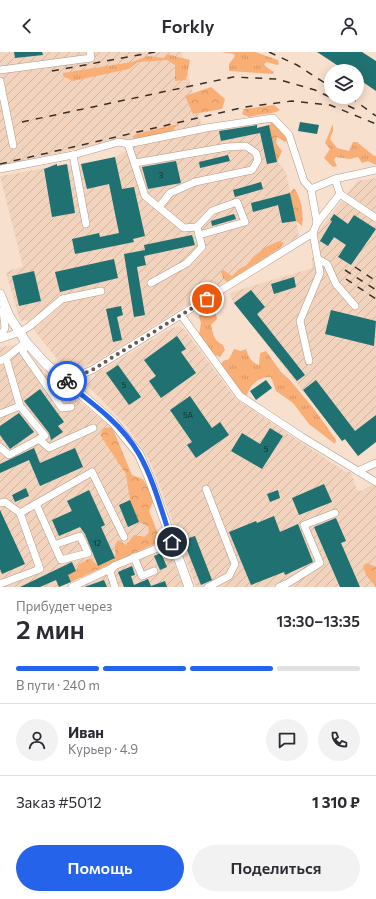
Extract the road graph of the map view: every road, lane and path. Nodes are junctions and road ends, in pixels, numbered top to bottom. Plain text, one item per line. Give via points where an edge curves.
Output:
1 (90, 52) edge
2 (0, 70) edge
3 (0, 81) edge
4 (3, 112) edge
5 (128, 144) junction
6 (13, 145) dead end
7 (73, 155) junction
8 (135, 162) junction
9 (0, 169) edge
10 (376, 170) edge
11 (335, 179) junction
12 (311, 188) junction
13 (340, 194) junction
14 (160, 208) junction
15 (376, 218) edge
16 (317, 223) junction
17 (86, 224) dead end
18 (198, 231) junction
19 (314, 233) junction
20 (318, 259) junction
21 (151, 283) dead end
22 (101, 291) dead end
23 (0, 294) edge
24 (355, 306) dead end
25 (181, 316) junction
26 (20, 332) junction
27 (0, 338) edge
28 (26, 342) junction
29 (3, 359) edge
30 (309, 361) dead end
31 (65, 382) junction
32 (20, 406) junction
33 (71, 407) dead end
34 (0, 414) edge
35 (93, 428) dead end
36 (39, 439) junction
37 (0, 447) edge
38 (376, 463) edge
39 (358, 471) junction
40 (376, 482) edge
41 (206, 489) dead end
42 (0, 503) edge
43 (36, 504) junction
44 (20, 513) junction
45 (335, 513) dead end
46 (124, 538) dead end
47 (172, 542) junction
48 (54, 545) junction
49 (134, 557) junction
50 (114, 566) junction
51 (154, 571) dead end
52 (0, 584) edge
53 (72, 587) edge
54 (115, 587) edge
55 (189, 587) edge
56 (208, 587) edge
57 (279, 587) edge

1 - 2 street via 91,58
3 - 4 street
4 - 6 street
5 - 7 street via 119,142
5 - 8 street
5 - 12 street via 273,118 289,135 304,181
7 - 9 street
7 - 17 street
8 - 14 street via 145,196
8 - 14 street via 226,147 246,146 256,152 258,160 252,170 195,182 170,193
10 - 11 street
11 - 12 street
11 - 13 street
12 - 16 street
13 - 15 street
13 - 16 street
14 - 18 street via 184,228
16 - 19 street
18 - 18 street via 244,222 237,202 212,210
18 - 21 street via 202,247 187,263
19 - 20 street
19 - 25 street
20 - 24 street via 327,264 336,284
20 - 30 street via 320,273 300,321
22 - 26 street via 62,299
23 - 26 main road via 9,316
23 - 27 street via 5,318 5,328
25 - 31 street via 92,370
25 - 39 street via 240,396 302,438
26 - 27 street
26 - 28 main road
28 - 29 street
28 - 31 main road
28 - 33 street via 23,352 62,408
29 - 32 street
31 - 47 main road via 113,422 139,454
32 - 34 street
32 - 36 street via 45,436
35 - 36 street via 49,448
36 - 37 street via 9,455
38 - 39 street
39 - 40 street
41 - 56 street via 234,564 229,576
42 - 44 street via 5,502
43 - 44 street
43 - 46 street via 92,472
43 - 48 street
44 - 52 street via 40,569
45 - 57 street via 304,525 320,563
47 - 49 street
47 - 55 main road
48 - 48 street via 61,560 88,553 80,536
49 - 50 street
49 - 51 street via 142,576
50 - 53 street
50 - 54 street via 110,572

